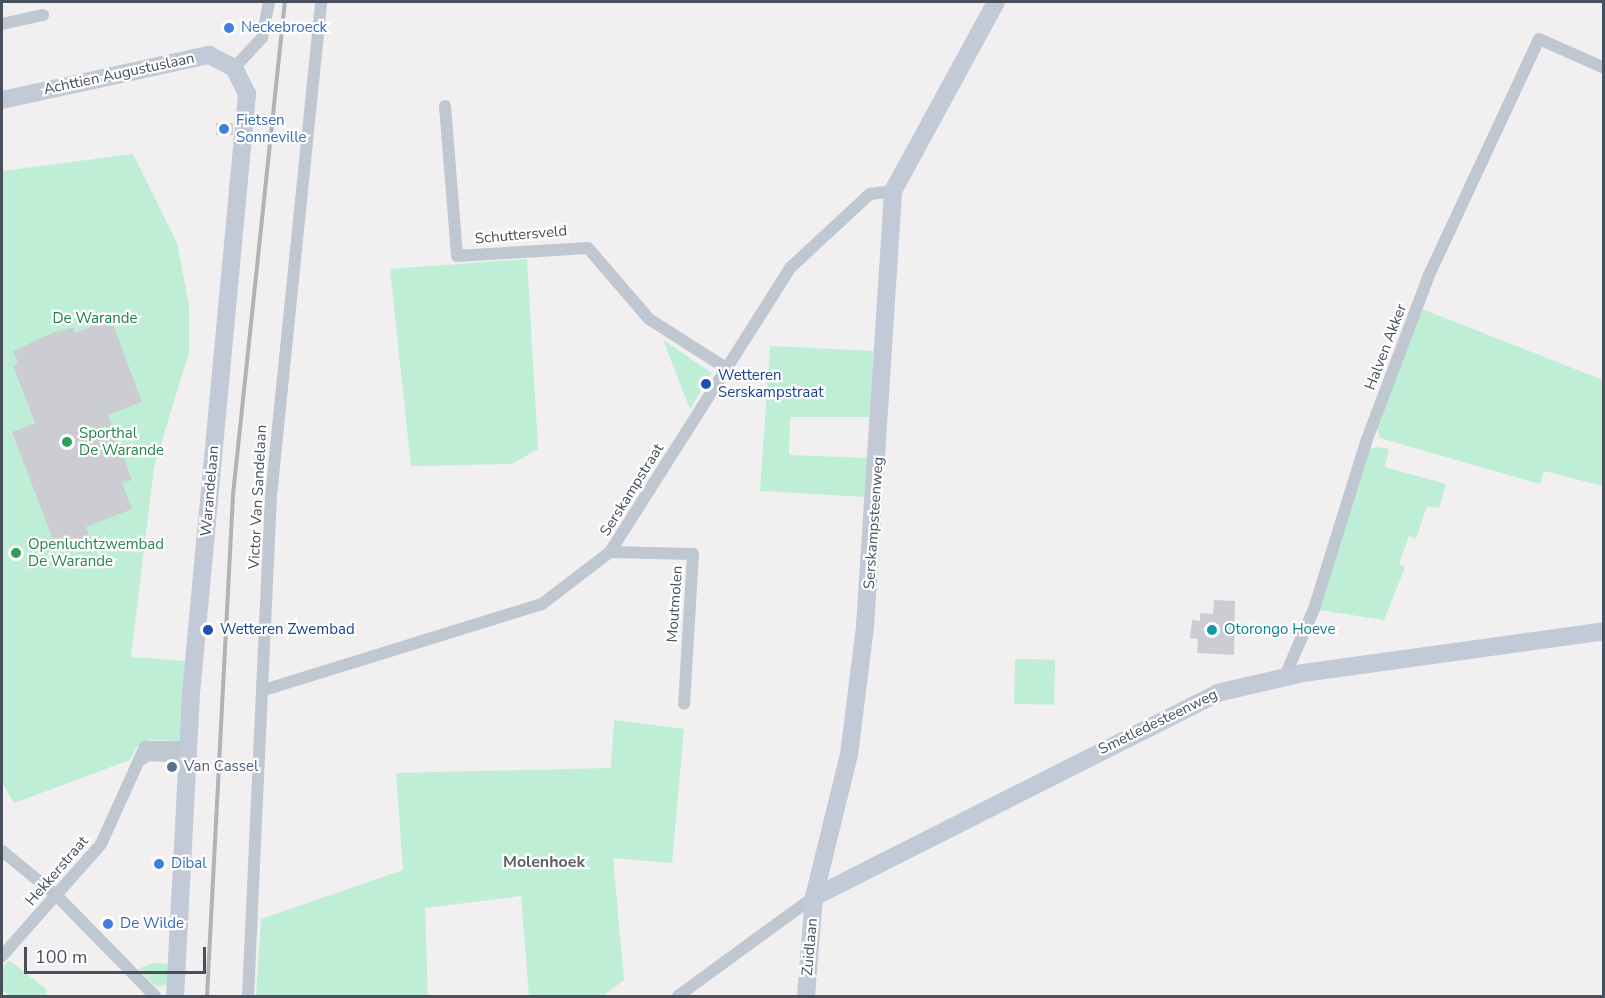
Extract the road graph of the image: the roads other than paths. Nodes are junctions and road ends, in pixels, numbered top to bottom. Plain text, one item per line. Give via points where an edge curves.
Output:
1 (269, 2) edge
2 (321, 2) edge
3 (996, 2) edge
4 (43, 15) dead end
5 (2, 24) edge
6 (234, 68) junction
7 (1604, 68) edge
8 (2, 100) edge
9 (446, 106) dead end
10 (893, 191) junction
11 (726, 368) junction
12 (610, 552) junction
13 (1604, 631) edge
14 (1285, 676) junction
15 (264, 690) junction
16 (684, 704) dead end
17 (189, 752) junction
18 (2, 851) edge
19 (57, 896) junction
20 (814, 897) junction
21 (2, 956) edge
22 (155, 996) edge
23 (175, 996) edge
24 (248, 996) edge
25 (678, 996) edge
26 (806, 996) edge

1 - 6 street via 262,38
2 - 15 street, Victor Van Sandelaan via 279,403
3 - 10 street, Serskampsteenweg via 927,121
4 - 5 street
6 - 8 street, Achttien Augustuslaan via 209,55 185,57
6 - 17 street, Warandelaan via 245,85 247,114
7 - 14 street, Halven Akker via 1539,39 1430,275 1366,442 1314,609
9 - 11 street, Schuttersveld via 457,256 588,248 649,319
10 - 11 street, Serskampstraat via 870,194 790,268
10 - 20 street, Serskampsteenweg via 865,626 849,755
11 - 12 street, Serskampstraat
12 - 15 street, Serskampstraat via 542,604
12 - 16 street, Moutmolen via 693,554
13 - 14 street, Smetledesteenweg
14 - 20 street, Smetledesteenweg via 1226,690 1178,710
15 - 24 street, Victor Van Sandelaan
17 - 19 street, Hekkerstraat via 148,755 136,765 101,844
17 - 23 street, Warandelaan
18 - 19 street
19 - 21 street, Hekkerstraat
19 - 22 street
20 - 25 street
20 - 26 street, Zuidlaan

